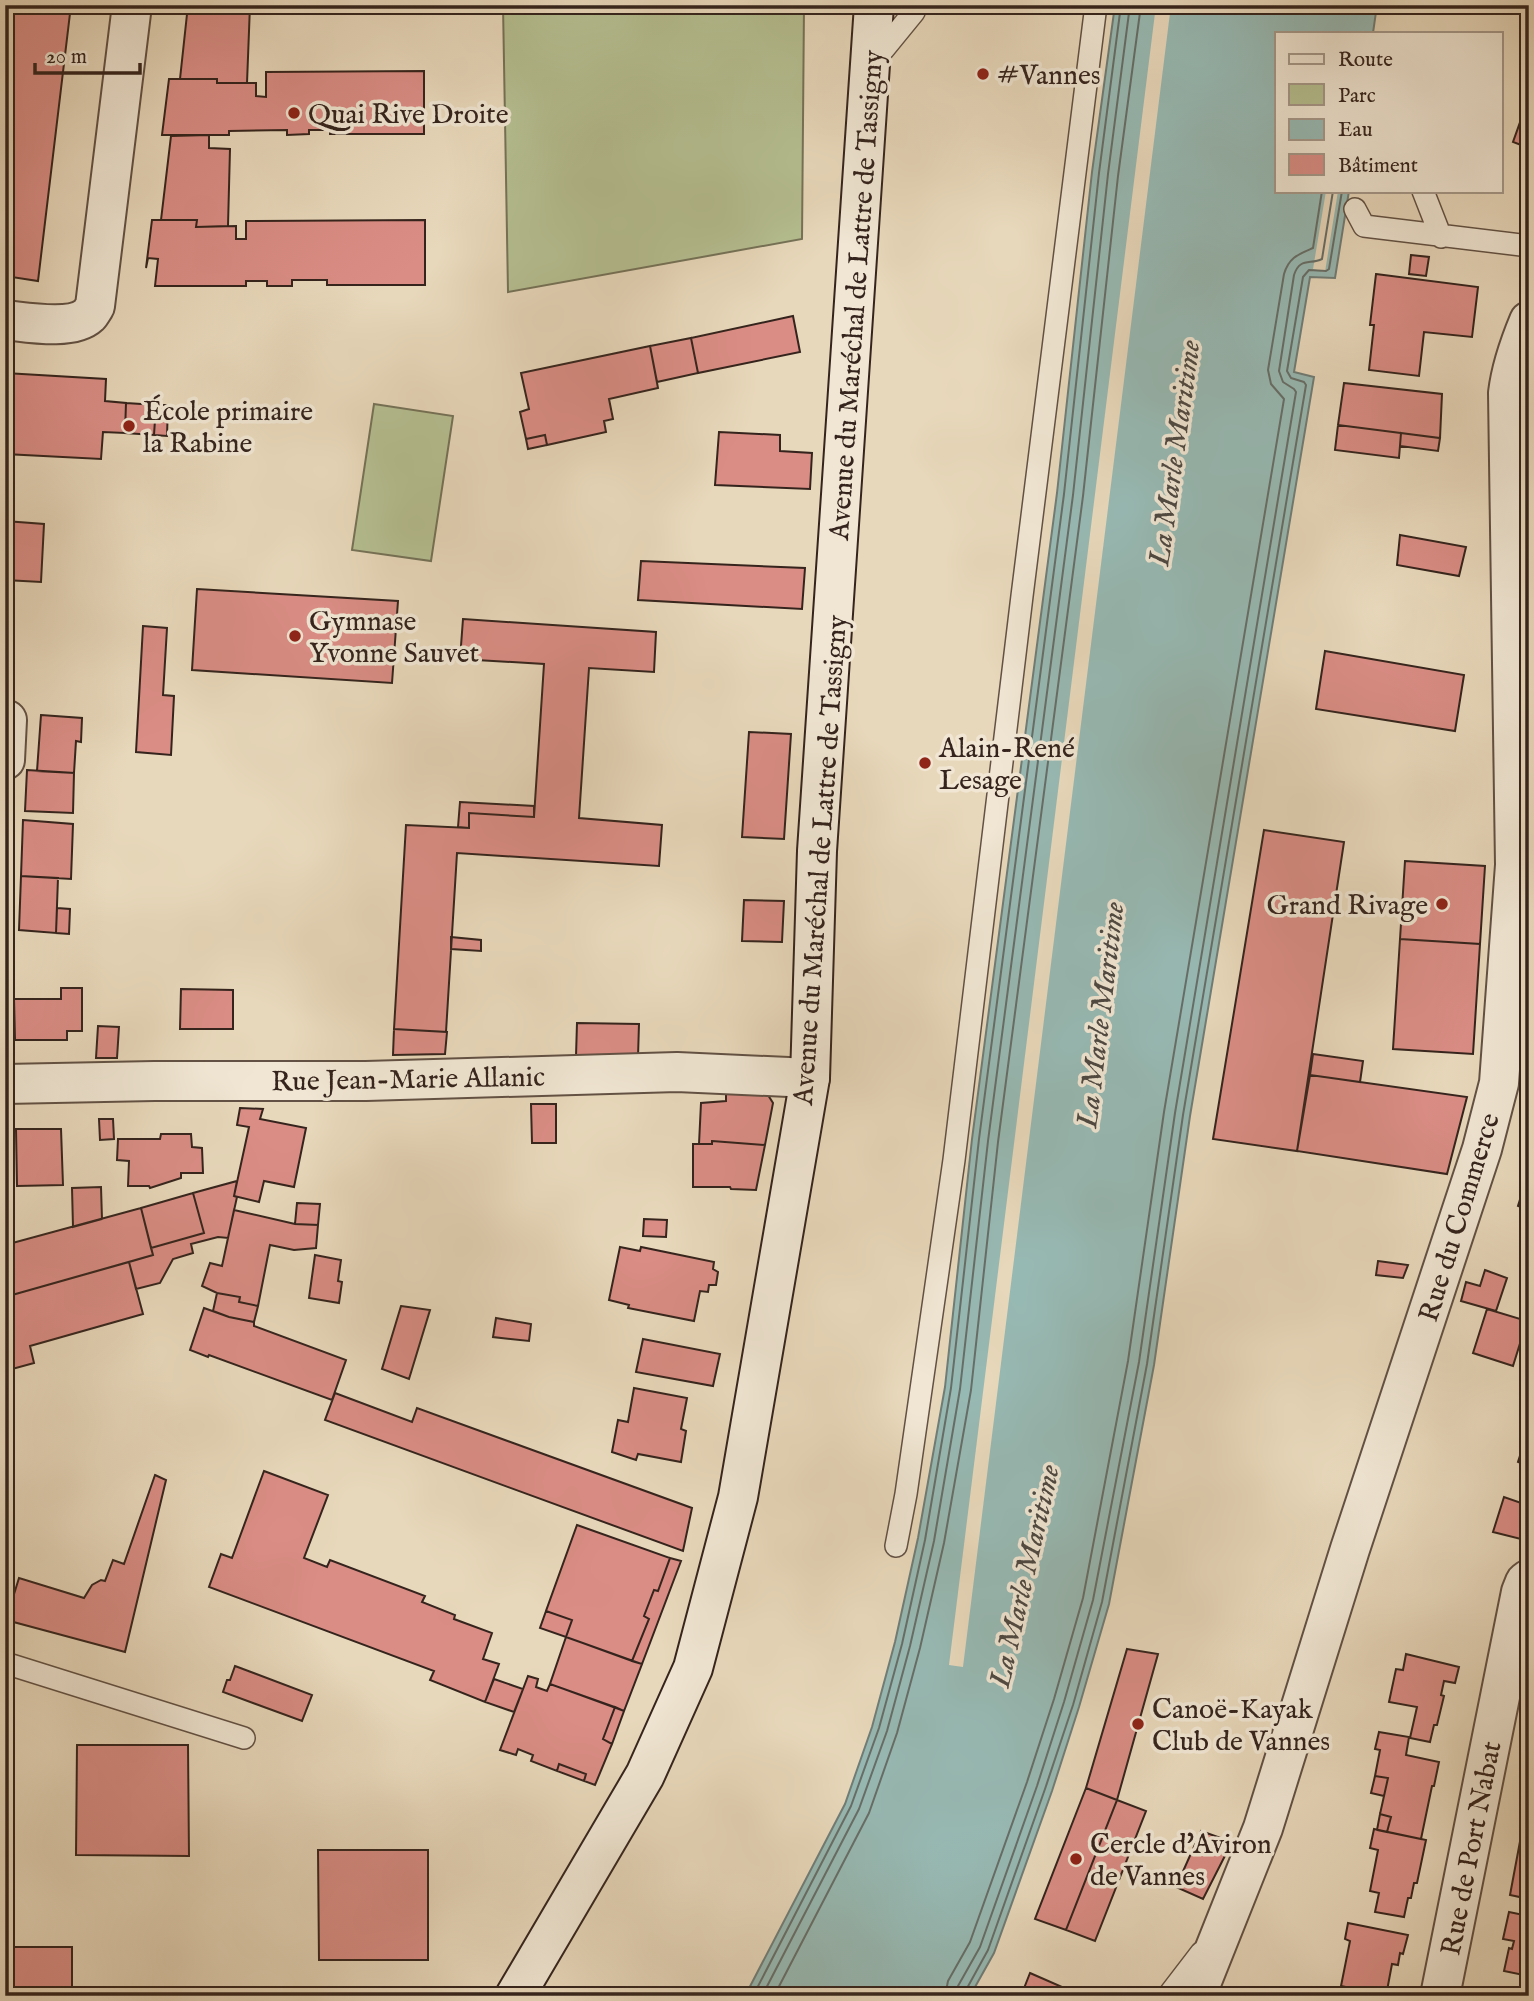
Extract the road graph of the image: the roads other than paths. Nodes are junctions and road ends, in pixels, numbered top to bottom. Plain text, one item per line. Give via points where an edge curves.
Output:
1 (132, 5) edge
2 (874, 5) edge
3 (914, 5) edge
4 (1096, 5) edge
5 (871, 65) junction
6 (1423, 192) edge
7 (1355, 209) dead end
8 (1441, 237) junction
9 (1529, 246) edge
10 (5, 320) edge
11 (1529, 321) edge
12 (7, 720) dead end
13 (5, 760) edge
14 (810, 1078) junction
15 (5, 1084) edge
16 (896, 1546) dead end
17 (1529, 1579) edge
18 (5, 1663) edge
19 (244, 1738) dead end
20 (1226, 1921) junction
21 (515, 1996) edge
22 (1168, 1996) edge
23 (1196, 1996) edge
24 (1440, 1996) edge

1 - 10 street via 95,306 88,316 60,325
2 - 5 street, Avenue du Maréchal de Lattre de Tassigny
3 - 5 lane via 914,12
4 - 16 lane via 954,1160
5 - 14 street, Avenue du Maréchal de Lattre de Tassigny via 817,850
6 - 8 lane
7 - 8 lane via 1364,226
8 - 9 lane
11 - 20 street, Rue du Commerce via 1517,347 1508,393 1516,865 1499,1083 1482,1149 1263,1828
12 - 13 street
14 - 15 street, Rue Jean-Marie Allanic via 677,1072
14 - 21 street, Avenue du Maréchal de Lattre de Tassigny via 738,1497 693,1668 645,1775
17 - 24 street, Rue de Port Nabat via 1521,1592
18 - 19 lane
20 - 22 lane
20 - 23 street, Rue du Commerce

